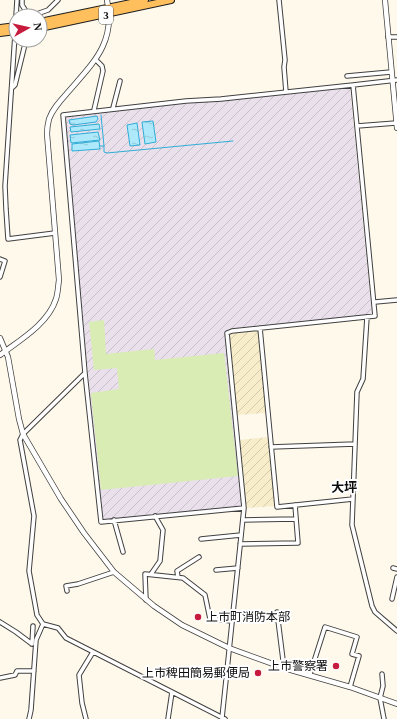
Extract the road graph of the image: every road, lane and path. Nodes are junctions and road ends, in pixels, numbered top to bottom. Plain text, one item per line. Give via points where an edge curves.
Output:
1 (58, 0) edge
2 (107, 0) edge
3 (145, 0) edge
4 (171, 0) edge
5 (279, 0) edge
6 (385, 0) edge
7 (48, 10) edge
8 (109, 11) junction
9 (48, 21) edge
10 (48, 26) edge
11 (397, 36) edge
12 (388, 38) junction
13 (15, 48) edge
14 (24, 48) edge
15 (96, 60) junction
16 (391, 72) junction
17 (347, 76) dead end
18 (395, 80) edge
19 (120, 81) dead end
20 (353, 85) junction
21 (12, 87) junction
22 (286, 92) junction
23 (113, 108) junction
24 (94, 110) junction
25 (396, 122) edge
26 (357, 126) junction
27 (397, 128) edge
28 (55, 233) junction
29 (0, 259) edge
30 (0, 277) edge
31 (397, 300) edge
32 (374, 302) junction
33 (367, 317) junction
34 (260, 328) junction
35 (0, 338) edge
36 (6, 351) junction
37 (0, 355) edge
38 (85, 373) junction
39 (23, 434) junction
40 (355, 444) junction
41 (271, 447) junction
42 (353, 499) junction
43 (295, 505) junction
44 (244, 508) junction
45 (155, 516) junction
46 (296, 519) junction
47 (114, 520) junction
48 (243, 520) junction
49 (241, 535) junction
50 (201, 539) dead end
51 (240, 544) junction
52 (124, 552) dead end
53 (200, 557) dead end
54 (238, 568) junction
55 (216, 570) dead end
56 (114, 572) junction
57 (151, 574) junction
58 (178, 577) junction
59 (397, 577) edge
60 (67, 592) dead end
61 (392, 598) dead end
62 (146, 600) junction
63 (277, 612) dead end
64 (232, 621) junction
65 (0, 622) edge
66 (43, 624) junction
67 (33, 626) dead end
68 (397, 631) edge
69 (229, 648) junction
70 (93, 652) junction
71 (284, 668) junction
72 (34, 670) junction
73 (310, 674) junction
74 (382, 674) dead end
75 (0, 678) edge
76 (350, 687) junction
77 (172, 692) junction
78 (380, 698) junction
79 (397, 704) edge
80 (224, 718) edge
81 (29, 719) edge
82 (86, 719) edge
83 (168, 719) edge
84 (384, 719) edge

1 - 7 street
2 - 8 street
3 - 8 main road, 3
4 - 8 main road, 3
5 - 22 street
6 - 12 street
8 - 9 main road, 3
8 - 10 main road, 3
8 - 15 street via 106,38
11 - 12 street
12 - 16 street
13 - 21 street
14 - 21 street
15 - 24 street via 103,71
15 - 28 street via 56,106 49,119 47,149
16 - 17 street
16 - 18 street
18 - 20 street
18 - 25 street
19 - 23 street
20 - 22 street
20 - 26 street
21 - 28 street via 5,186 8,239
22 - 23 street
23 - 24 street
24 - 38 street via 63,115
25 - 26 street
25 - 27 street
26 - 32 street
28 - 36 street via 59,280 56,299 46,317
29 - 30 street via 5,261
31 - 32 street
32 - 33 street via 375,316
33 - 34 street
33 - 40 street via 364,379 357,392
34 - 41 street
34 - 44 street via 227,333
35 - 36 street
36 - 37 street
36 - 39 street
38 - 39 street
38 - 47 street via 101,522
39 - 56 street via 84,534
39 - 66 street via 20,440 34,516 29,571 37,615
40 - 41 street
40 - 42 street
41 - 43 street via 276,507
42 - 43 street
42 - 68 street via 352,525 372,606 375,612
43 - 46 street
44 - 45 street
44 - 48 street
45 - 47 street
45 - 57 street via 163,530 160,561
46 - 48 street
46 - 51 street via 298,543
47 - 52 street
48 - 49 street
49 - 50 street
49 - 51 street
51 - 54 street
53 - 58 street via 177,571
54 - 55 street
54 - 64 street
56 - 60 street via 66,586
56 - 62 street
57 - 58 street
57 - 62 street via 145,574
58 - 64 street via 205,595 210,619
59 - 61 street
62 - 69 street via 182,625
63 - 71 street
64 - 69 street
65 - 67 street via 32,644
66 - 70 street via 58,628 66,638
66 - 72 street via 36,640
69 - 71 street
69 - 80 street
70 - 77 street
70 - 82 street via 79,675
71 - 73 street
72 - 75 street via 17,671 15,675
72 - 81 street
73 - 76 street
73 - 76 street via 325,627 357,637 352,654 359,656
74 - 78 street
76 - 78 street
77 - 80 street
77 - 83 street
78 - 79 street
78 - 84 street

